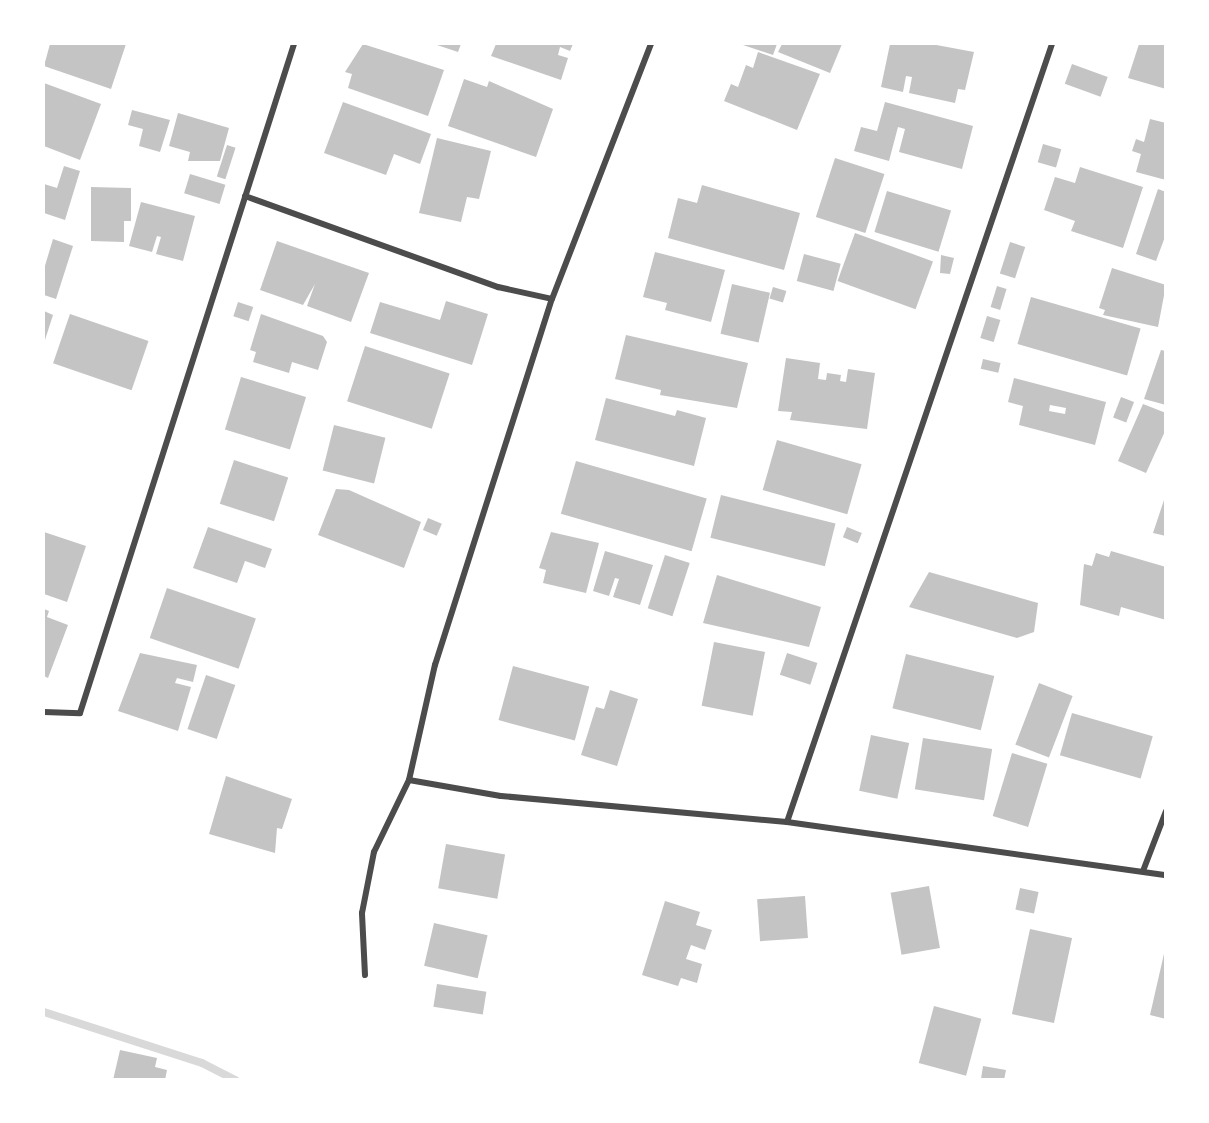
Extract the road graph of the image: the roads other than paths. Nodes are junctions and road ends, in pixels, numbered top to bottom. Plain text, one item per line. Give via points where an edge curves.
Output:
1 (294, 44) edge
2 (651, 44) edge
3 (1052, 44) edge
4 (245, 196) junction
5 (552, 298) junction
6 (44, 712) edge
7 (409, 780) junction
8 (1166, 812) edge
9 (787, 822) junction
10 (1143, 871) junction
11 (1166, 875) edge
12 (365, 975) dead end

1 - 4 street
2 - 5 street
3 - 9 street
4 - 5 street via 498,287
4 - 6 street via 80,713
5 - 7 street via 435,664
7 - 9 street via 501,796
7 - 12 street via 374,852 362,913
8 - 10 street
9 - 10 street
10 - 11 street

